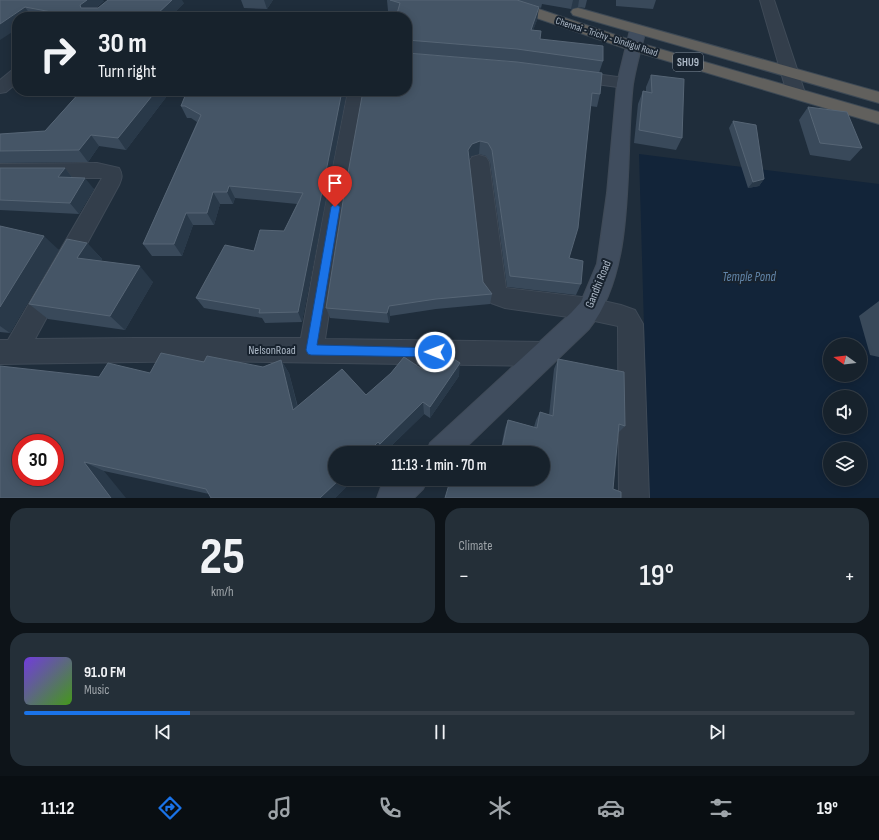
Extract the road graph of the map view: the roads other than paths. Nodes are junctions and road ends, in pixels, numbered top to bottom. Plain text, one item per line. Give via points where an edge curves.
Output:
1 (498, 0) edge
2 (541, 0) edge
3 (767, 0) edge
4 (636, 38) junction
5 (789, 72) junction
6 (554, 73) edge
7 (12, 79) edge
8 (625, 83) junction
9 (0, 88) edge
10 (796, 93) junction
11 (356, 96) dead end
12 (879, 98) edge
13 (879, 118) edge
14 (479, 162) dead end
15 (0, 171) edge
16 (590, 309) junction
17 (311, 350) junction
18 (8, 351) edge
19 (544, 354) junction
20 (447, 446) edge
21 (405, 486) edge
22 (392, 498) edge
23 (634, 498) edge

1 - 4 highway, Chennai - Trichy - Dindigul Road / SHU9
2 - 4 highway, Chennai - Trichy - Dindigul Road / SHU9
3 - 5 street
4 - 5 highway, Chennai - Trichy - Dindigul Road / SHU9
4 - 8 main road, Gandhi Road
4 - 10 highway, Chennai - Trichy - Dindigul Road / SHU9
5 - 10 street
5 - 12 highway, Chennai - Trichy - Dindigul Road / SHU9
6 - 8 street
7 - 9 street
8 - 16 main road, Gandhi Road via 617,193 608,264
10 - 13 highway, Chennai - Trichy - Dindigul Road / SHU9
11 - 17 street
14 - 16 street via 495,292 505,298
15 - 18 street via 97,170 112,173 112,178
16 - 19 main road, Gandhi Road
16 - 23 street via 626,318 631,324
17 - 18 street, NelsonRoad
17 - 19 street, NelsonRoad
19 - 20 main road, Gandhi Road
21 - 22 main road

